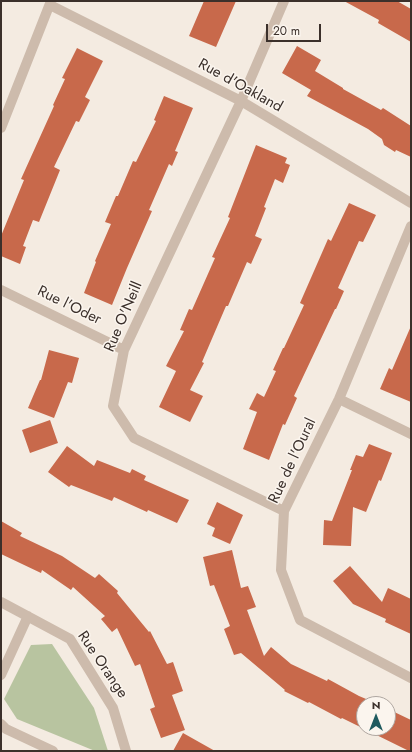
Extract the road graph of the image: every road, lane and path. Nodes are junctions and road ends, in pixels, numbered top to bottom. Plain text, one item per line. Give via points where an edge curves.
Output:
1 (284, 1) edge
2 (50, 3) edge
3 (241, 101) junction
4 (1, 128) edge
5 (411, 203) edge
6 (411, 226) edge
7 (1, 290) edge
8 (124, 350) junction
9 (339, 399) junction
10 (411, 434) edge
11 (284, 511) junction
12 (1, 602) edge
13 (28, 616) junction
14 (1, 675) edge
15 (411, 678) edge
16 (1, 724) edge
17 (53, 751) edge
18 (126, 751) edge

1 - 3 street
2 - 3 street, Rue d'Oakland
2 - 4 street
3 - 5 street, Rue d'Oakland
3 - 8 street, Rue O'Neill
6 - 9 street, Rue de l'Oural
7 - 8 street, Rue l'Oder
8 - 11 street, Rue O'Neill via 113,406 134,438
9 - 10 street
9 - 11 street, Rue de l'Oural
11 - 15 street, Rue de l'Oural via 281,570 300,620
12 - 13 street, Rue Orange
13 - 14 street
13 - 18 street, Rue Orange via 70,639 114,708
16 - 17 street via 6,729

